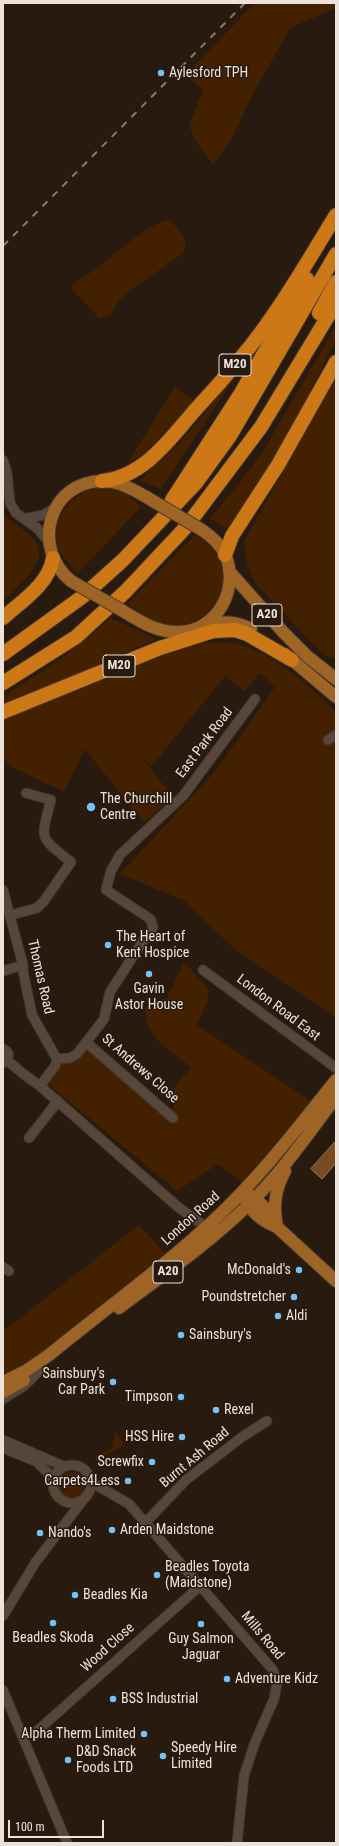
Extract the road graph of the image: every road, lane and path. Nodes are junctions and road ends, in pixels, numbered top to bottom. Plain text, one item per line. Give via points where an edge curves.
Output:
1 (336, 215) edge
2 (336, 223) edge
3 (336, 254) edge
4 (336, 282) edge
5 (336, 302) edge
6 (336, 362) edge
7 (3, 460) edge
8 (102, 481) junction
9 (215, 489) junction
10 (55, 508) junction
11 (24, 519) junction
12 (154, 527) junction
13 (48, 541) junction
14 (225, 555) junction
15 (53, 558) junction
16 (229, 571) junction
17 (3, 618) edge
18 (198, 627) junction
19 (160, 648) junction
20 (3, 654) edge
21 (292, 660) junction
22 (336, 679) edge
23 (3, 683) edge
24 (336, 697) edge
25 (255, 699) dead end
26 (3, 712) edge
27 (26, 793) dead end
28 (4, 896) edge
29 (11, 915) junction
30 (23, 965) junction
31 (203, 970) dead end
32 (3, 971) edge
33 (87, 1043) junction
34 (3, 1049) edge
35 (57, 1059) junction
36 (5, 1061) edge
37 (336, 1068) edge
38 (336, 1080) edge
39 (40, 1086) junction
40 (336, 1097) edge
41 (58, 1101) junction
42 (173, 1118) dead end
43 (312, 1129) junction
44 (29, 1138) dead end
45 (242, 1192) junction
46 (251, 1202) junction
47 (276, 1222) junction
48 (205, 1228) junction
49 (217, 1233) junction
50 (336, 1281) edge
51 (38, 1371) junction
52 (3, 1382) edge
53 (3, 1392) edge
54 (3, 1399) edge
55 (267, 1421) dead end
56 (3, 1440) edge
57 (3, 1448) edge
58 (63, 1466) junction
59 (53, 1478) junction
60 (91, 1482) junction
61 (105, 1491) junction
62 (85, 1498) junction
63 (66, 1503) junction
64 (146, 1522) junction
65 (66, 1524) junction
66 (200, 1586) junction
67 (3, 1616) edge
68 (3, 1690) edge
69 (36, 1732) dead end
70 (67, 1843) edge
71 (237, 1843) edge

1 - 8 highway, M20 via 270,320 241,359 151,459 125,476
2 - 12 highway, M20 via 293,305 241,393
3 - 12 highway, M20 via 230,436 196,483
4 - 9 highway via 278,389
5 - 9 highway via 261,427
6 - 14 highway via 278,466 235,530
7 - 11 street via 10,504
8 - 10 main road via 77,488 65,496
8 - 14 main road, bridge via 126,486 202,530 215,540
9 - 23 highway via 186,527 126,591 76,636
10 - 11 street via 43,515
10 - 13 main road
11 - 13 street via 37,528
12 - 20 highway, M20 via 123,560 82,597
13 - 15 main road
14 - 16 main road
15 - 17 highway via 46,577
15 - 18 main road, bridge via 59,569 71,581 142,623 161,630 180,632
16 - 18 main road via 225,600 214,616
16 - 22 main road, A20 via 283,632
18 - 19 highway, M20
18 - 21 main road, A20 via 225,622 246,626 258,632
19 - 21 highway, M20 via 213,631 235,630 248,634
19 - 26 highway, M20
21 - 24 main road, A20
25 - 33 street, East Park Road via 183,796 120,855 111,871 106,890 146,916 151,920 153,927 110,992 104,1019
27 - 29 street via 51,800 43,830 44,838 71,862 37,908
28 - 29 street, Thomas Road
29 - 30 street, Thomas Road
30 - 32 street
30 - 35 street, Thomas Road via 32,1016
31 - 37 street, London Road East
33 - 35 street via 70,1058
33 - 42 street, St Andrews Close
34 - 36 street via 8,1053
35 - 39 street via 55,1066
36 - 39 street
38 - 45 main road, London Road / A20
39 - 41 street
40 - 43 main road, London Road / A20
41 - 44 street
41 - 48 street
43 - 46 main road, London Road / A20
43 - 47 main road via 277,1187 274,1204
45 - 46 main road
45 - 48 main road, London Road / A20
46 - 47 main road
46 - 49 main road, London Road / A20
47 - 50 main road
48 - 49 street
48 - 52 main road, London Road / A20 via 179,1252 49,1355
49 - 51 main road, London Road / A20
51 - 53 main road, London Road / A20
51 - 54 street via 24,1386
55 - 64 street, Burnt Ash Road via 186,1480
56 - 58 street
57 - 59 street via 37,1462
58 - 59 street
58 - 60 street via 72,1464 82,1467
59 - 63 street via 52,1486 56,1495
60 - 61 street, Mills Road
60 - 62 street
61 - 62 street
61 - 64 street, Mills Road via 122,1498
62 - 63 street via 76,1503
62 - 65 street
63 - 65 street
64 - 66 street, Mills Road
65 - 67 street via 35,1563
66 - 69 street, Wood Close
66 - 71 street, Mills Road via 273,1670 278,1683 244,1776
68 - 70 street

